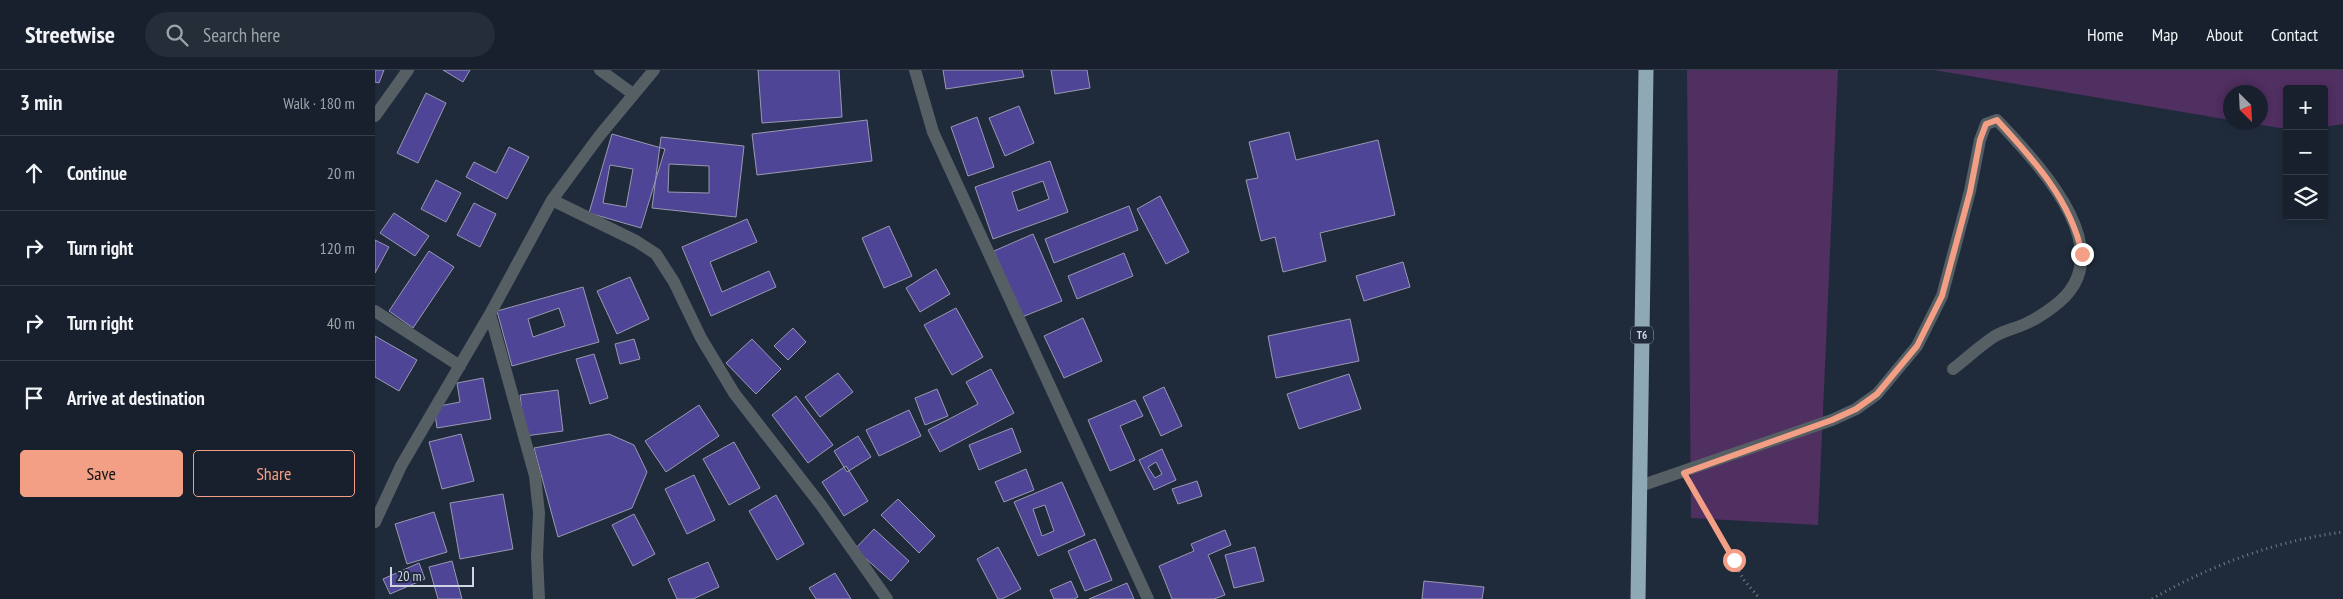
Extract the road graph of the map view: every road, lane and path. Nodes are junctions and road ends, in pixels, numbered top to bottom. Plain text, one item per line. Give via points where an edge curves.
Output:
1 (408, 70) edge
2 (600, 70) edge
3 (654, 70) edge
4 (915, 70) edge
5 (1646, 70) edge
6 (633, 94) junction
7 (375, 116) edge
8 (552, 200) junction
9 (375, 312) edge
10 (490, 314) junction
11 (460, 366) junction
12 (1953, 369) dead end
13 (1684, 473) junction
14 (1640, 486) junction
15 (375, 522) edge
16 (2343, 532) edge
17 (539, 599) edge
18 (887, 599) edge
19 (1148, 599) edge
20 (1638, 599) edge
21 (1760, 599) edge
22 (2152, 599) edge

1 - 7 street
2 - 6 street
3 - 6 street
4 - 19 street via 933,132
5 - 14 highway, T6
6 - 8 street
8 - 10 street
8 - 18 street via 656,254 734,393 821,505
9 - 11 street
10 - 11 street
10 - 17 street via 535,476 539,513
11 - 15 street via 401,466
12 - 13 street via 1996,335 2027,323 2054,307 2069,293 2079,275 2082,254 2067,208 2043,173 1997,120 1986,124 1980,140 1970,192 1942,296 1917,346 1877,394 1832,420
13 - 14 street
13 - 21 path via 1744,580
14 - 20 highway, T6
16 - 22 path via 2309,536 2258,551 2190,577

